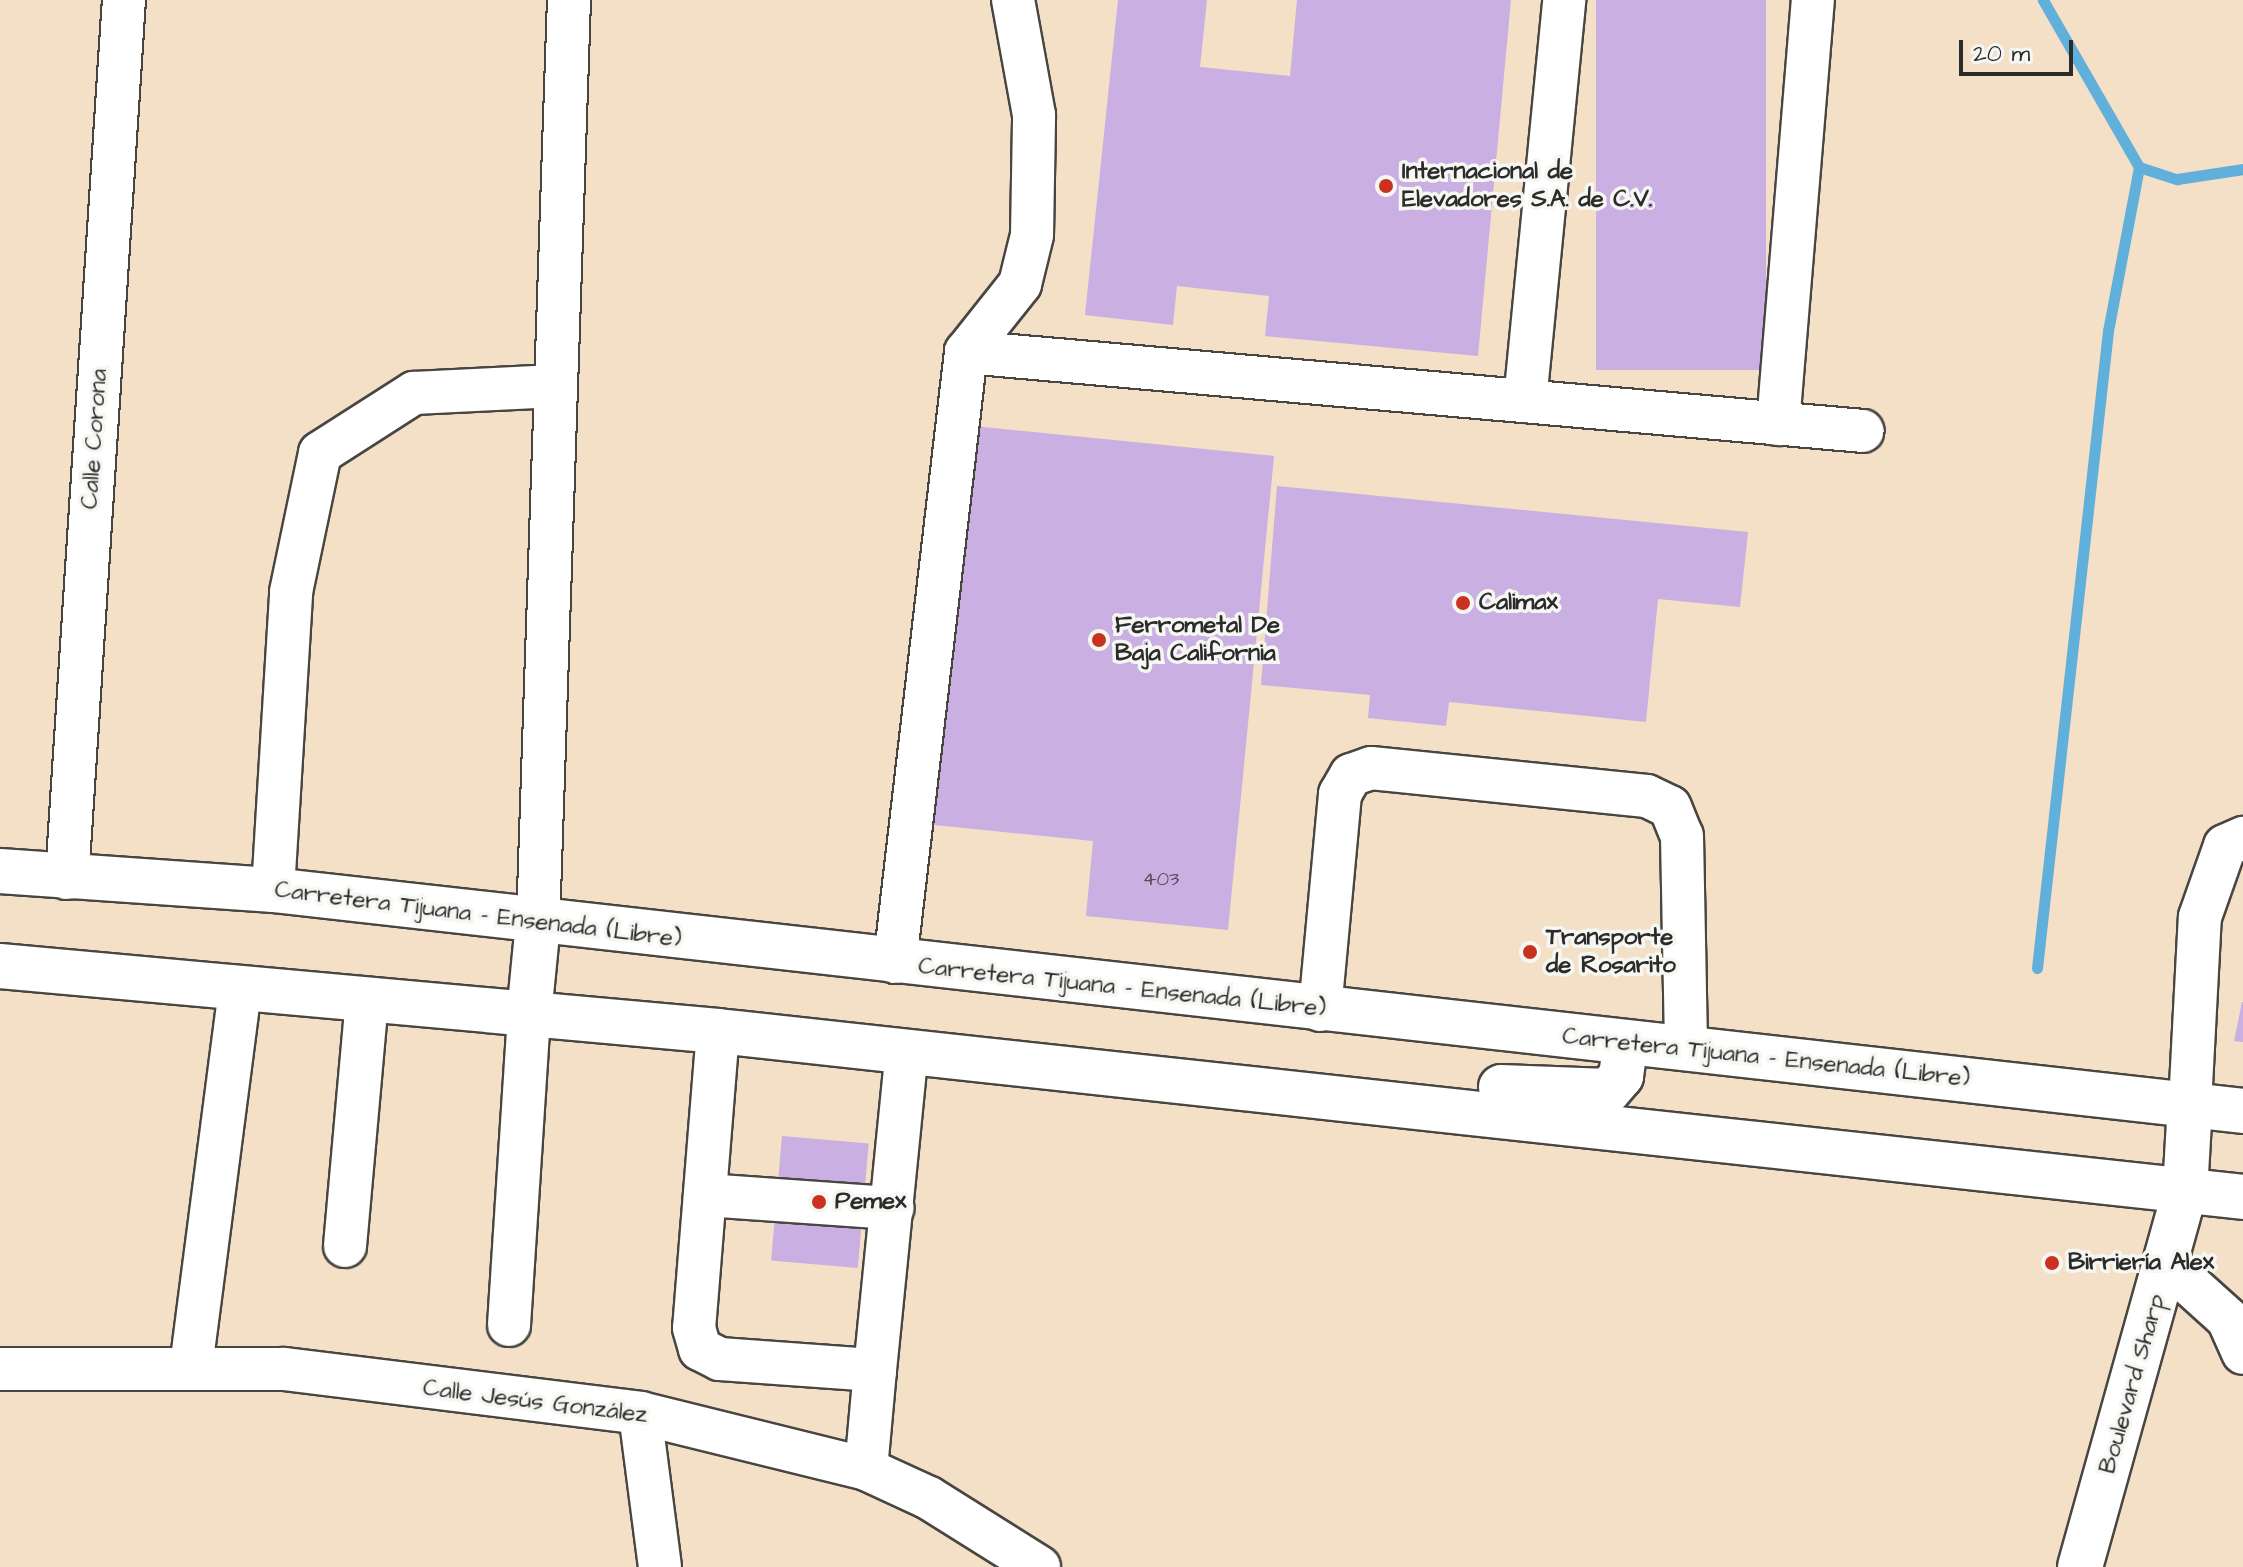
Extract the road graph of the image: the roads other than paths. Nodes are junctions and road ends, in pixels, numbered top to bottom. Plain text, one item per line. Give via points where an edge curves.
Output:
1 (124, 0) edge
2 (569, 0) edge
3 (1013, 0) edge
4 (1564, 0) edge
5 (1813, 0) edge
6 (966, 352) junction
7 (556, 386) junction
8 (1525, 401) junction
9 (1778, 424) junction
10 (1863, 431) dead end
11 (2243, 838) edge
12 (0, 871) edge
13 (67, 878) junction
14 (273, 890) junction
15 (538, 924) junction
16 (895, 962) junction
17 (0, 966) edge
18 (240, 988) junction
19 (367, 1000) junction
20 (1320, 1010) junction
21 (529, 1015) junction
22 (718, 1031) junction
23 (1626, 1042) junction
24 (1686, 1049) junction
25 (907, 1052) junction
26 (1268, 1089) junction
27 (2190, 1105) junction
28 (2243, 1111) edge
29 (2185, 1191) junction
30 (705, 1195) junction
31 (2243, 1197) edge
32 (893, 1208) junction
33 (345, 1246) dead end
34 (2167, 1264) junction
35 (509, 1325) dead end
36 (2243, 1353) edge
37 (191, 1367) junction
38 (0, 1369) edge
39 (875, 1370) junction
40 (640, 1413) junction
41 (866, 1469) junction
42 (660, 1567) edge
43 (1039, 1567) edge
44 (2080, 1567) edge

1 - 13 street, Calle Corona
2 - 7 street
3 - 6 street via 1034,115 1032,235 1020,284
4 - 8 street
5 - 9 street
6 - 8 street
6 - 16 street
7 - 14 street via 414,393 320,453 291,592
7 - 15 street
8 - 9 street
9 - 10 street
11 - 27 street via 2225,846 2200,917
12 - 13 main road, Carretera Tijuana - Ensenada (Libre)
13 - 14 main road, Carretera Tijuana - Ensenada (Libre)
14 - 15 main road, Carretera Tijuana - Ensenada (Libre)
15 - 16 main road, Carretera Tijuana - Ensenada (Libre)
15 - 21 main road
16 - 20 main road, Carretera Tijuana - Ensenada (Libre)
17 - 18 main road
18 - 19 main road
18 - 37 street
19 - 21 main road
19 - 33 street
20 - 23 main road, Carretera Tijuana - Ensenada (Libre)
20 - 24 street via 1340,794 1351,775 1371,768 1647,796 1670,807 1682,836
21 - 22 main road
21 - 35 street
22 - 25 main road
22 - 30 street
23 - 24 main road, Carretera Tijuana - Ensenada (Libre)
23 - 26 main road via 1621,1076 1599,1092 1373,1077
24 - 27 main road, Carretera Tijuana - Ensenada (Libre)
25 - 26 main road
25 - 32 street
26 - 29 main road
27 - 28 main road, Carretera Tijuana - Ensenada (Libre)
27 - 29 main road, Boulevard Sharp
29 - 31 main road
29 - 34 main road, Boulevard Sharp
30 - 32 street
30 - 39 street via 694,1328 700,1349 720,1359
32 - 39 street
34 - 36 street via 2228,1319
34 - 44 main road, Boulevard Sharp
37 - 38 street, Calle Jesús González
37 - 40 street, Calle Jesús González via 284,1369
39 - 41 street
40 - 41 street, Calle Jesús González
40 - 42 street
41 - 43 street, Calle Jesús González via 929,1498

